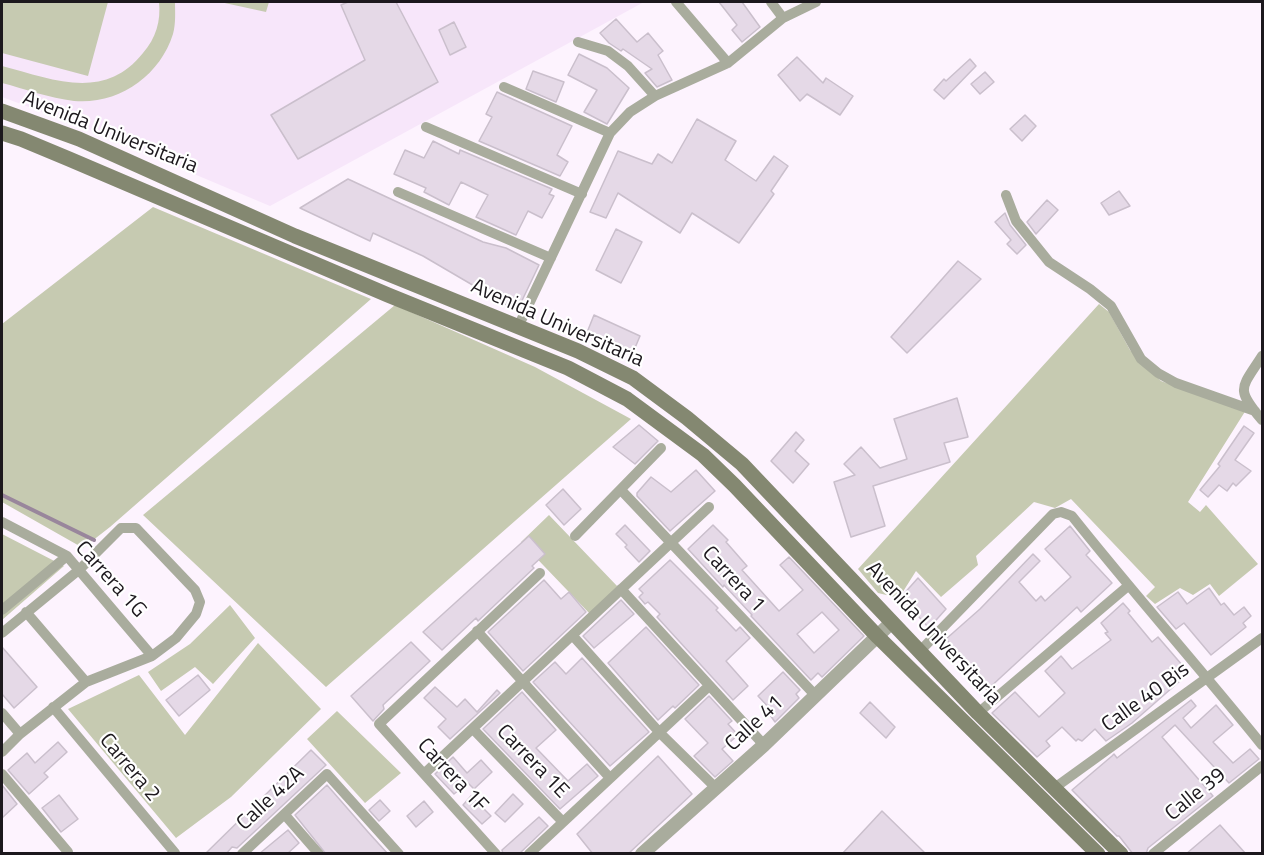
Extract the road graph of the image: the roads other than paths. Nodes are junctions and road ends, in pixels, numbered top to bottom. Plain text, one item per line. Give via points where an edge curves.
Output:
1 (676, 2) edge
2 (771, 2) edge
3 (816, 2) edge
4 (783, 18) junction
5 (578, 42) dead end
6 (728, 63) junction
7 (504, 87) dead end
8 (655, 96) junction
9 (2, 111) edge
10 (426, 127) dead end
11 (2, 133) edge
12 (610, 134) junction
13 (398, 192) dead end
14 (582, 194) junction
15 (1005, 195) dead end
16 (551, 258) junction
17 (518, 327) junction
18 (1263, 356) edge
19 (1259, 415) edge
20 (661, 448) dead end
21 (621, 490) junction
22 (709, 507) dead end
23 (2, 522) edge
24 (575, 536) dead end
25 (671, 543) junction
26 (67, 556) junction
27 (80, 569) junction
28 (540, 573) dead end
29 (1128, 586) junction
30 (621, 589) junction
31 (2, 610) edge
32 (26, 612) junction
33 (2, 617) edge
34 (892, 622) junction
35 (14, 623) junction
36 (477, 631) junction
37 (2, 633) edge
38 (573, 636) junction
39 (878, 637) junction
40 (1263, 638) edge
41 (920, 651) junction
42 (152, 656) junction
43 (1208, 677) junction
44 (521, 681) junction
45 (86, 682) junction
46 (709, 686) junction
47 (816, 696) junction
48 (53, 707) junction
49 (2, 713) edge
50 (978, 713) junction
51 (473, 729) junction
52 (660, 733) junction
53 (20, 734) junction
54 (765, 745) junction
55 (1263, 745) edge
56 (2, 752) edge
57 (1263, 766) edge
58 (425, 773) junction
59 (2, 774) edge
60 (610, 778) junction
61 (716, 789) junction
62 (1053, 789) junction
63 (285, 815) junction
64 (563, 822) junction
65 (68, 852) dead end
66 (175, 853) edge
67 (242, 854) edge
68 (319, 854) edge
69 (399, 854) edge
70 (496, 854) edge
71 (529, 854) edge
72 (642, 854) edge
73 (1098, 854) edge
74 (1121, 854) edge
75 (1153, 854) edge

1 - 6 street
2 - 4 street
3 - 4 street
4 - 6 street
5 - 8 street via 608,51
6 - 8 street
7 - 12 street
8 - 12 street via 630,112
9 - 17 main road, Avenida Universitaria via 79,139 296,236
10 - 14 street
11 - 39 main road, Avenida Universitaria via 568,368 627,399 703,455
12 - 14 street
13 - 16 street
14 - 16 street
15 - 19 street via 1016,221 1049,262 1111,306 1141,359 1176,383
16 - 17 street
17 - 34 main road, Avenida Universitaria via 633,378 687,418 742,464
18 - 19 street via 1242,390
20 - 21 street
21 - 24 street
21 - 25 street, Carrera 1
22 - 25 street
23 - 26 street, Carrera 1G
25 - 30 street
25 - 47 street, Carrera 1
26 - 27 street, Carrera 1G
26 - 31 street
27 - 32 street
27 - 42 street, Carrera 1G
27 - 42 street via 121,528 128,526 136,528 195,590 200,602 196,614 176,638
28 - 36 street
29 - 41 street via 1072,516 1053,514
29 - 43 street
29 - 50 street
30 - 38 street
30 - 46 street
32 - 35 street
32 - 45 street
33 - 35 street
34 - 39 street, Calle 41
34 - 41 main road, Avenida Universitaria
35 - 37 street
36 - 44 street
36 - 58 street, Carrera 1F via 379,724
38 - 44 street
38 - 52 street
39 - 47 street, Calle 41
39 - 73 main road, Avenida Universitaria
40 - 43 street, Calle 40 Bis
41 - 50 main road, Avenida Universitaria
42 - 45 street
43 - 55 street
43 - 62 street, Calle 40 Bis
44 - 51 street
44 - 60 street
45 - 48 street
46 - 52 street
46 - 54 street
47 - 54 street, Calle 41
48 - 53 street
48 - 66 street, Carrera 2
49 - 53 street
50 - 62 main road, Avenida Universitaria
51 - 58 street
51 - 64 street, Carrera 1E
52 - 60 street
52 - 61 street
53 - 56 street
54 - 61 street, Calle 41
57 - 75 street, Calle 39
58 - 70 street, Carrera 1F
59 - 65 street
60 - 64 street
61 - 72 street, Calle 41
62 - 74 main road, Avenida Universitaria
63 - 67 street, Calle 42A
63 - 68 street
63 - 69 street, Calle 42A via 327,774
64 - 71 street

